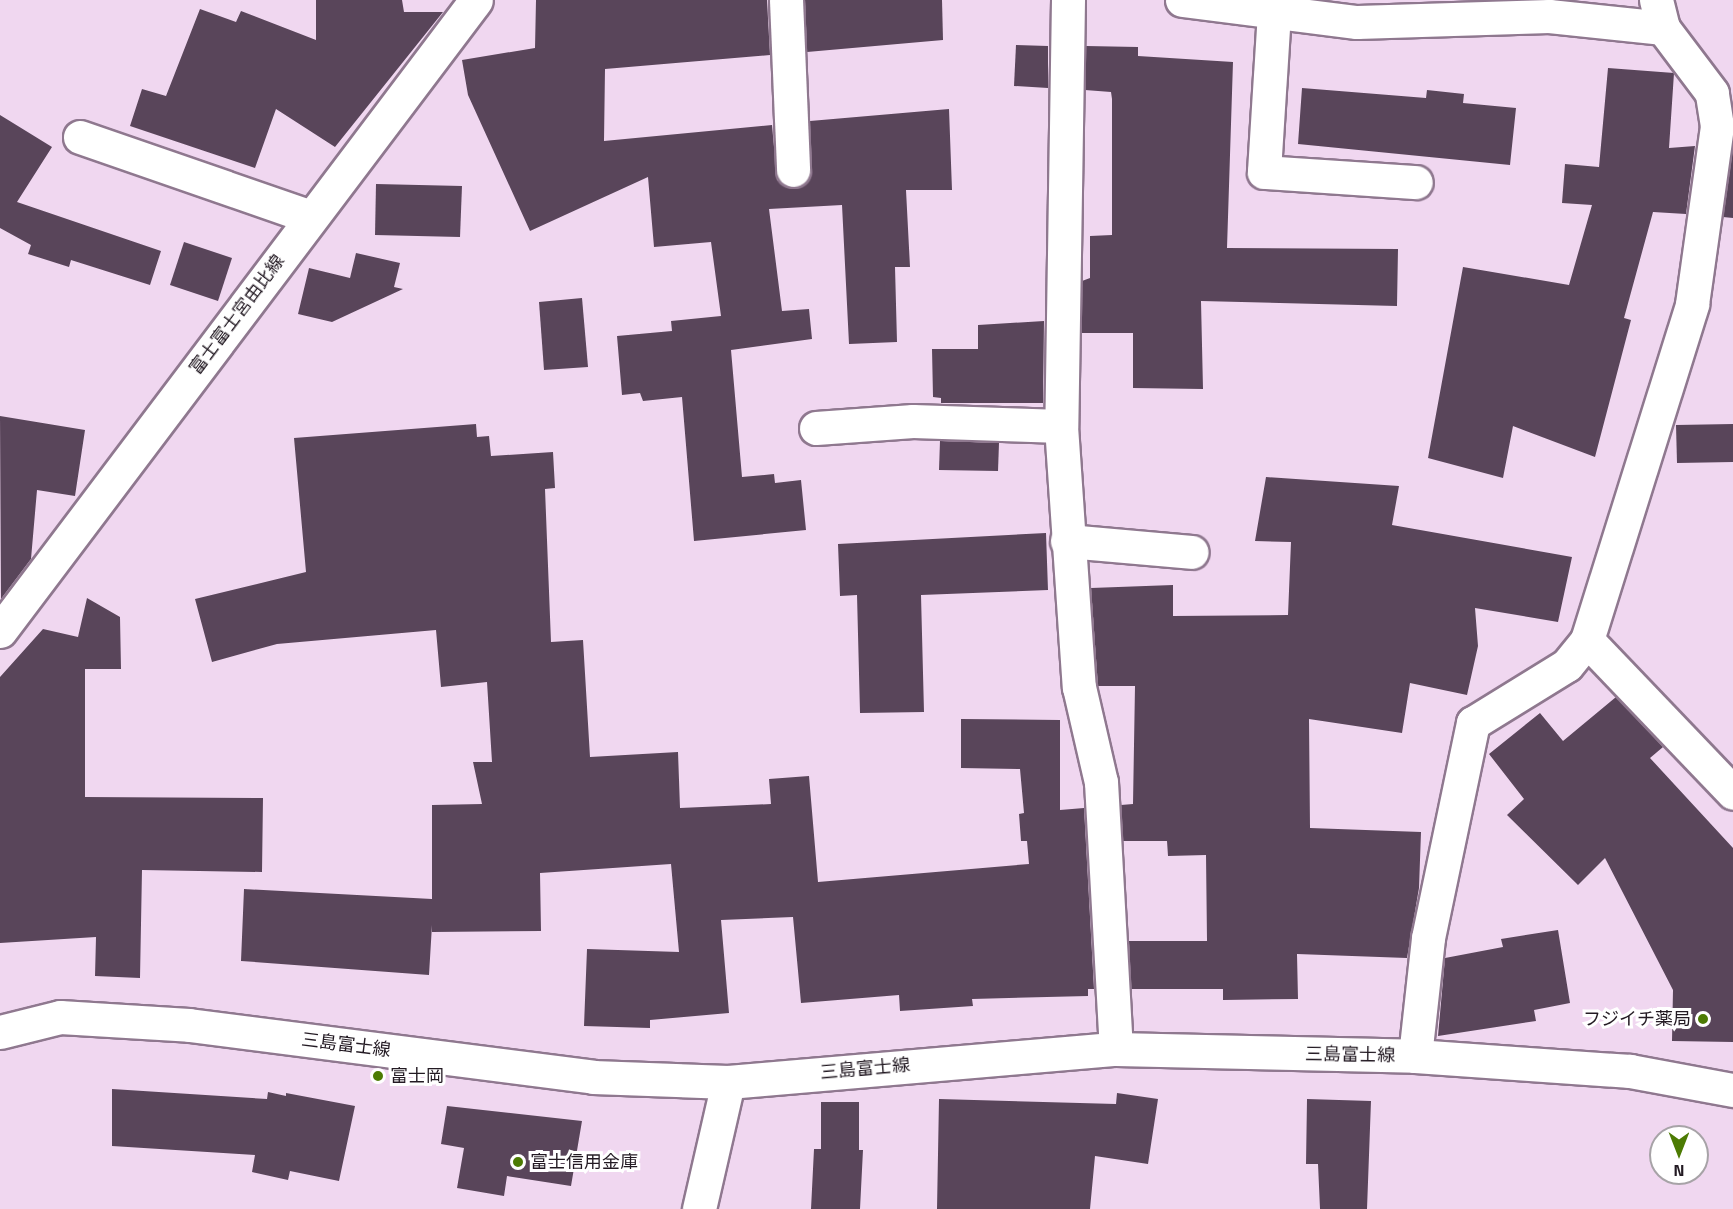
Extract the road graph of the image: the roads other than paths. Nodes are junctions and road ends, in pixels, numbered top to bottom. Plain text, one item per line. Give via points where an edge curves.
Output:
1 (476, 0) edge
2 (786, 0) edge
3 (1068, 0) edge
4 (1182, 0) edge
5 (1274, 12) junction
6 (1660, 14) edge
7 (1722, 94) edge
8 (80, 137) dead end
9 (793, 170) dead end
10 (1416, 182) dead end
11 (310, 217) junction
12 (1061, 426) junction
13 (816, 428) dead end
14 (1067, 541) junction
15 (1192, 552) dead end
16 (0, 631) edge
17 (1587, 640) junction
18 (1733, 794) edge
19 (0, 1032) edge
20 (1116, 1049) junction
21 (1415, 1056) junction
22 (728, 1082) junction
23 (1733, 1090) edge
24 (699, 1209) edge

1 - 11 street, 富士富士宮由比線
2 - 9 street
3 - 12 street
4 - 5 street
5 - 6 street via 1357,22
5 - 10 street via 1264,172
6 - 7 street
7 - 17 street via 1692,304
8 - 11 street
11 - 16 street, 富士富士宮由比線
12 - 13 street via 913,421
12 - 14 street
14 - 15 street
14 - 20 street via 1079,687 1101,782
17 - 18 street
17 - 21 street via 1567,665 1473,723 1428,938
19 - 22 street, 三島富士線 via 60,1017 189,1025 592,1077
20 - 21 street, 三島富士線
20 - 22 street, 三島富士線
21 - 23 street, 三島富士線 via 1630,1071
22 - 24 street

